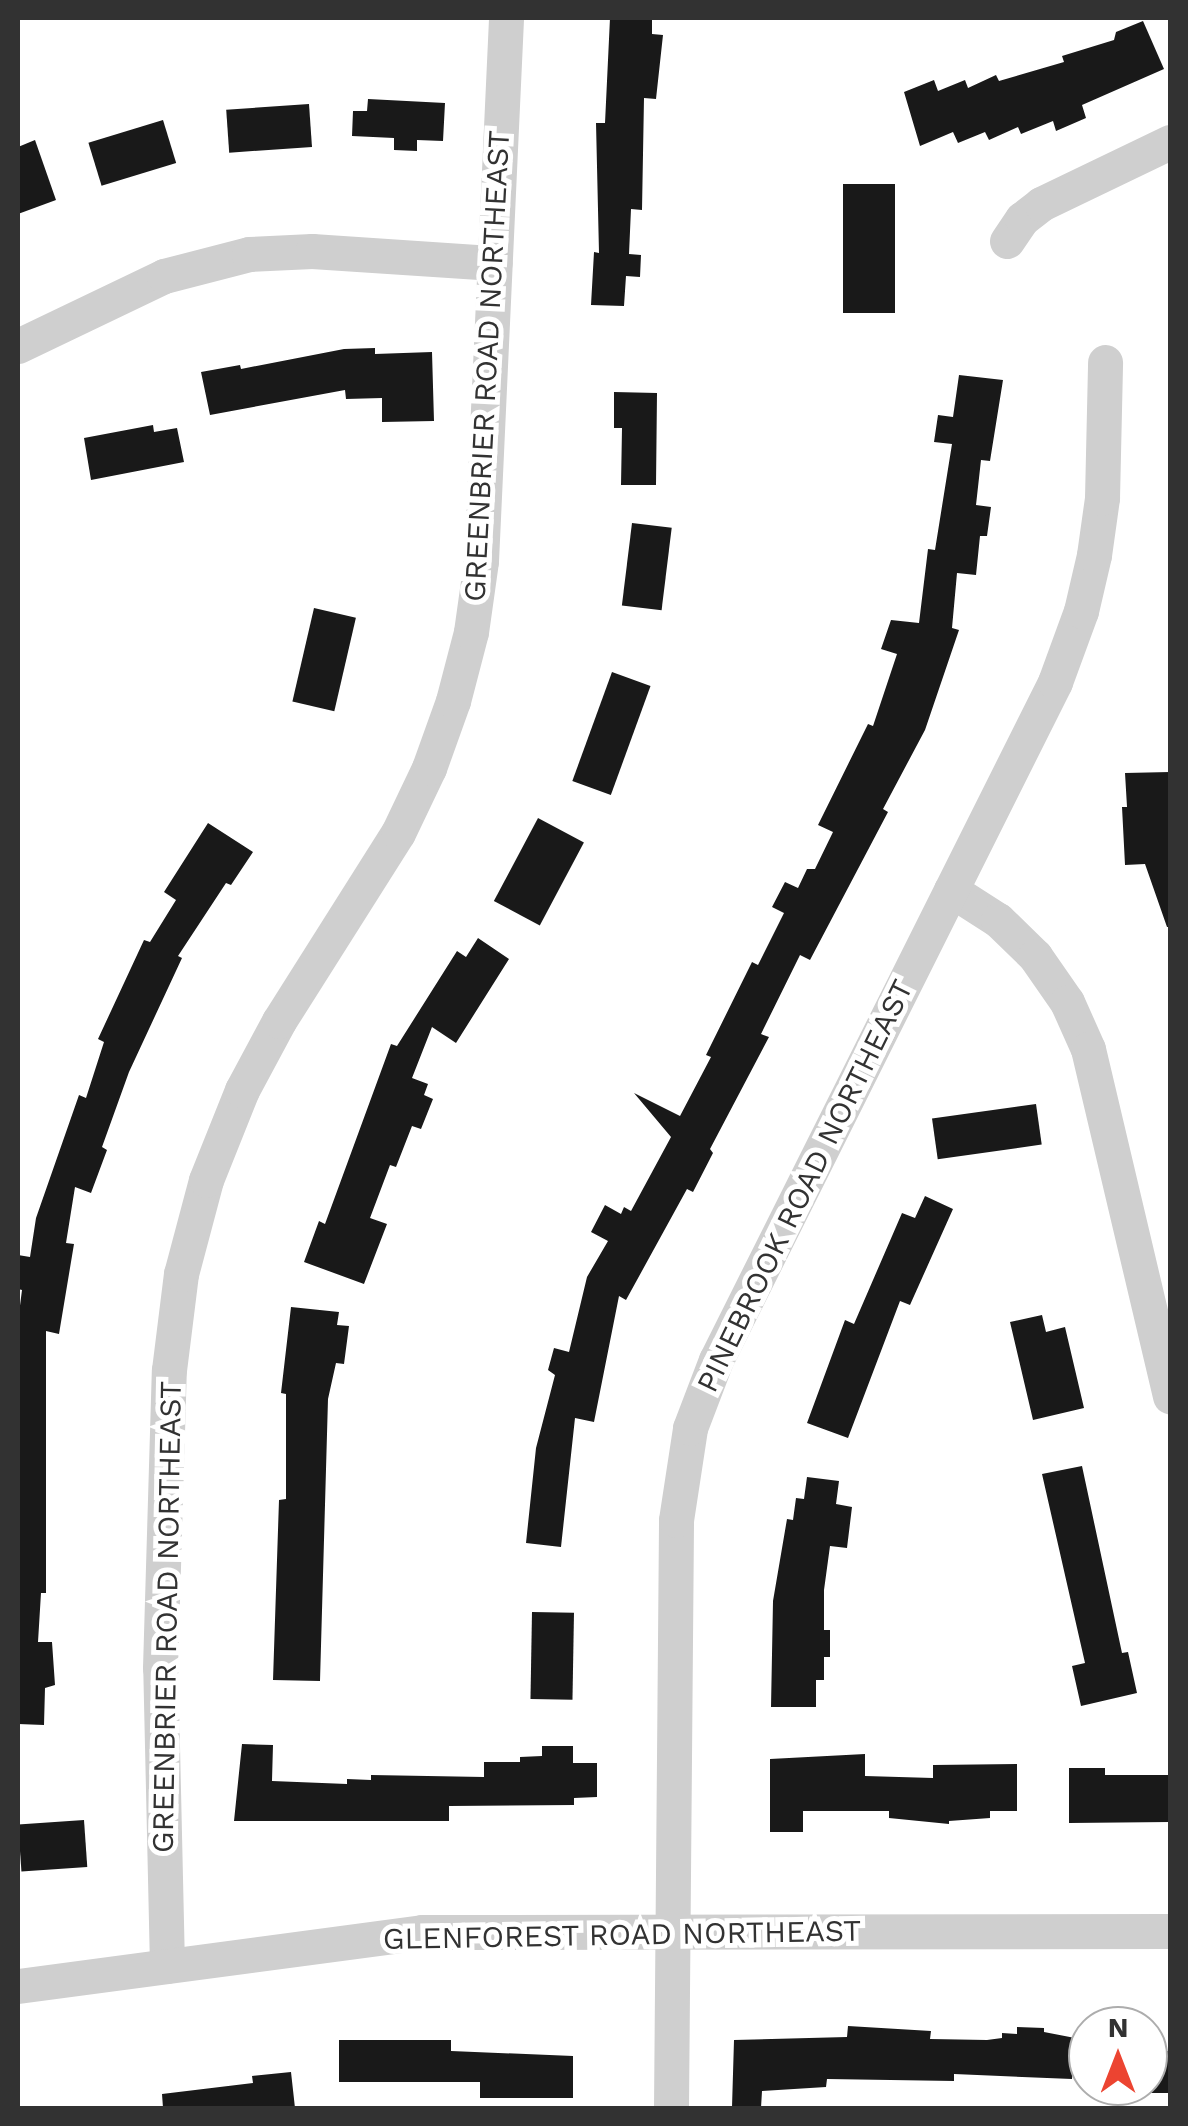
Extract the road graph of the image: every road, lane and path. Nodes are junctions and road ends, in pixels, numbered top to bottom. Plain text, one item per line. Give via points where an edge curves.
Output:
1 (506, 18) edge
2 (1170, 142) edge
3 (1007, 242) dead end
4 (495, 262) junction
5 (18, 346) edge
6 (1105, 362) dead end
7 (951, 890) junction
8 (1170, 1396) edge
9 (672, 1930) junction
10 (1170, 1931) edge
11 (167, 1966) junction
12 (18, 1986) edge
13 (672, 2108) edge

1 - 4 street, GREENBRIER ROAD NORTHEAST
2 - 3 street via 1041,204
4 - 5 street via 312,251 249,254 164,276
4 - 11 street, GREENBRIER ROAD NORTHEAST via 481,561 453,701 398,832 242,1090 206,1180 181,1274 169,1370 160,1668
6 - 7 street, PINEBROOK ROAD NORTHEAST via 1102,498 1081,612 1055,682
7 - 8 street via 998,920 1036,956 1068,1002 1088,1049
7 - 9 street, PINEBROOK ROAD NORTHEAST via 716,1360 690,1428 676,1520
9 - 10 street, GLENFOREST ROAD NORTHEAST
9 - 11 street, GLENFOREST ROAD NORTHEAST via 422,1932
9 - 13 street, PINEBROOK ROAD NORTHEAST
11 - 12 street, GLENFOREST ROAD NORTHEAST

